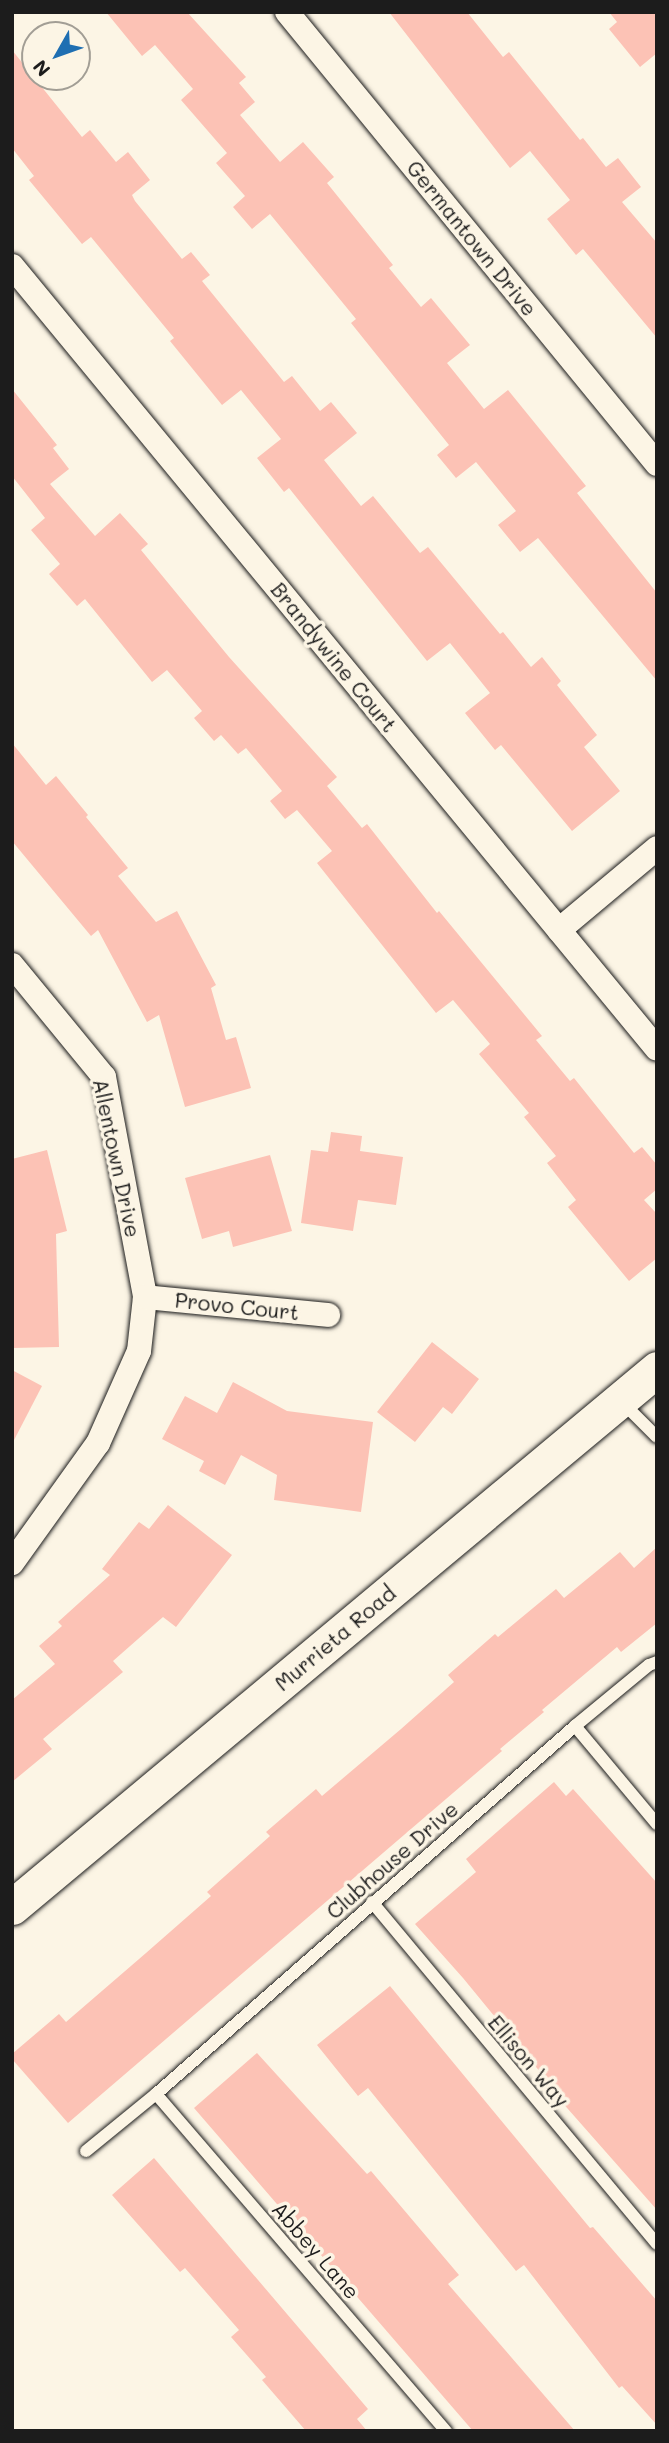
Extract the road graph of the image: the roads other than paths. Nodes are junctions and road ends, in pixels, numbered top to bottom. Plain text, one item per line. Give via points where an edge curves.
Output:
1 (286, 12) edge
2 (12, 266) edge
3 (657, 464) edge
4 (657, 848) edge
5 (559, 930) junction
6 (12, 965) edge
7 (657, 1049) edge
8 (145, 1297) junction
9 (328, 1315) dead end
10 (657, 1369) edge
11 (620, 1399) junction
12 (657, 1437) edge
13 (12, 1563) edge
14 (657, 1662) edge
15 (575, 1726) junction
16 (657, 1824) edge
17 (372, 1902) junction
18 (12, 1906) edge
19 (156, 2094) junction
20 (86, 2151) dead end
21 (657, 2244) edge
22 (446, 2431) edge

1 - 3 street, Germantown Drive
2 - 5 street, Brandywine Court
4 - 5 street
5 - 7 street, Brandywine Court
6 - 8 street, Allentown Drive via 104,1077
8 - 9 street, Provo Court
8 - 13 street, Allentown Drive via 139,1351 98,1443
10 - 11 main road, Murrieta Road
11 - 12 lane
11 - 18 main road, Murrieta Road
14 - 15 lane, Clubhouse Drive
15 - 16 lane
15 - 17 lane, Clubhouse Drive
17 - 19 lane, Clubhouse Drive
17 - 21 lane, Ellison Way
19 - 20 lane, Clubhouse Drive
19 - 22 lane, Abbey Lane

